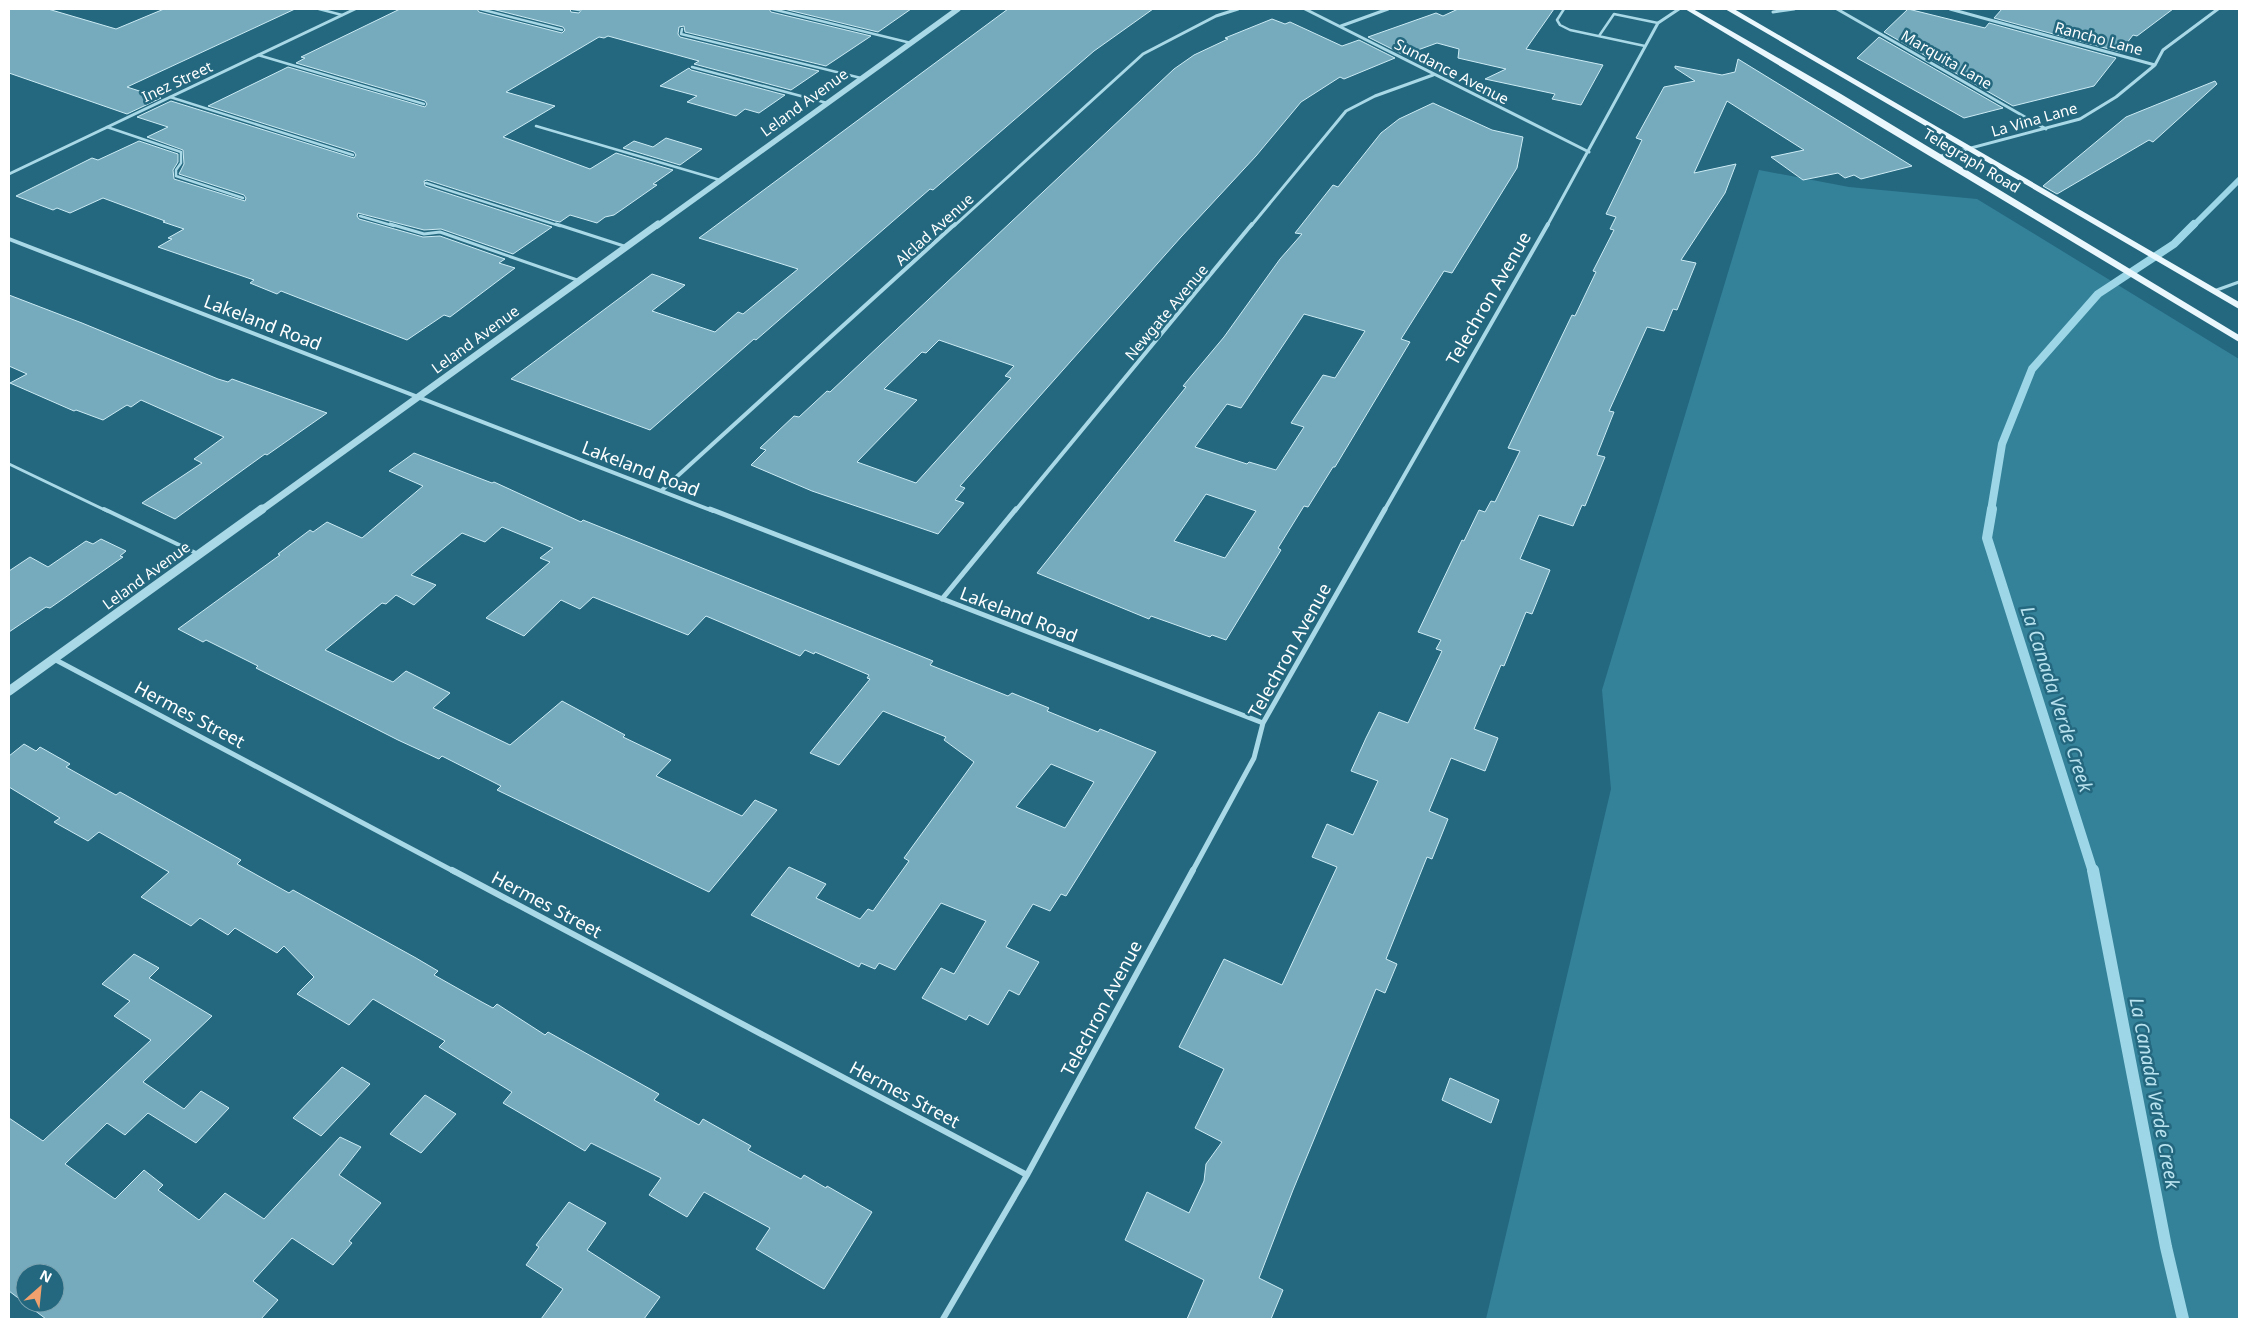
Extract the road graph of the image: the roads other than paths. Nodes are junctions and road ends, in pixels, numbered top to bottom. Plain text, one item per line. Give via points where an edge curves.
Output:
1 (318, 9) edge
2 (355, 9) edge
3 (480, 9) edge
4 (573, 9) edge
5 (772, 9) edge
6 (958, 9) edge
7 (1238, 9) edge
8 (1305, 9) edge
9 (1388, 9) edge
10 (1564, 9) edge
11 (1680, 9) edge
12 (1688, 9) edge
13 (1729, 9) edge
14 (1794, 9) edge
15 (1838, 9) edge
16 (1950, 9) edge
17 (2218, 9) edge
18 (579, 10) dead end
19 (1773, 12) dead end
20 (342, 15) junction
21 (1658, 22) junction
22 (1341, 26) junction
23 (682, 29) dead end
24 (562, 30) dead end
25 (1599, 36) junction
26 (911, 43) junction
27 (1645, 46) junction
28 (258, 55) junction
29 (2155, 65) junction
30 (692, 67) dead end
31 (1433, 75) junction
32 (861, 78) junction
33 (170, 97) junction
34 (827, 103) junction
35 (424, 104) dead end
36 (536, 126) dead end
37 (107, 127) junction
38 (2046, 130) junction
39 (1969, 148) junction
40 (1589, 152) junction
41 (353, 155) dead end
42 (1937, 157) junction
43 (9, 174) edge
44 (720, 180) junction
45 (426, 183) dead end
46 (243, 198) dead end
47 (360, 216) dead end
48 (9, 239) edge
49 (627, 246) junction
50 (580, 281) junction
51 (2239, 282) edge
52 (2214, 291) junction
53 (2239, 306) edge
54 (2239, 339) edge
55 (418, 397) junction
56 (9, 464) edge
57 (662, 491) junction
58 (199, 555) junction
59 (942, 599) junction
60 (53, 659) junction
61 (9, 691) edge
62 (1263, 723) junction
63 (1028, 1176) junction
64 (943, 1319) edge

1 - 20 lane
2 - 20 street, Inez Street
3 - 24 lane
4 - 18 lane
5 - 26 lane
6 - 26 street, Leland Avenue
7 - 57 street, Alclad Avenue via 1216,16 1143,54
8 - 22 street, Sundance Avenue
9 - 22 street
10 - 25 lane via 1557,20 1560,25
11 - 21 street
12 - 42 main road, Telegraph Road
13 - 39 main road, Telegraph Road
14 - 19 street
15 - 38 street, Marquita Lane
16 - 29 street, Rancho Lane
17 - 29 street, La Vina Lane via 2163,50
20 - 28 street, Inez Street
21 - 25 lane via 1614,14
21 - 27 street, Telechron Avenue
22 - 31 street, Sundance Avenue
23 - 32 lane via 681,34
25 - 27 lane
26 - 32 street, Leland Avenue
27 - 40 street, Telechron Avenue
28 - 33 street, Inez Street
28 - 35 lane
29 - 38 street, La Vina Lane via 2098,110
30 - 34 lane
31 - 40 street, Sundance Avenue
31 - 59 street, Newgate Avenue via 1374,96 1346,111
32 - 34 street, Leland Avenue
33 - 37 street, Inez Street
33 - 41 lane
34 - 44 street, Leland Avenue
36 - 44 lane
37 - 43 street, Inez Street
37 - 46 lane via 181,152 176,176
38 - 39 street, La Vina Lane
39 - 42 street, La Vina Lane
39 - 52 main road, Telegraph Road
40 - 62 street, Telechron Avenue
42 - 54 main road, Telegraph Road
44 - 49 street, Leland Avenue
45 - 49 lane
47 - 50 lane via 424,234 440,232
48 - 55 street, Lakeland Road
49 - 50 street, Leland Avenue
50 - 55 street, Leland Avenue
51 - 52 lane
52 - 53 main road, Telegraph Road
55 - 57 street, Lakeland Road
55 - 58 street, Leland Avenue
56 - 58 lane
57 - 59 street, Lakeland Road
58 - 60 street, Leland Avenue
59 - 62 street, Lakeland Road
60 - 61 street, Leland Avenue
60 - 63 street, Hermes Street
62 - 63 street, Telechron Avenue via 1254,758
63 - 64 street, Telechron Avenue

